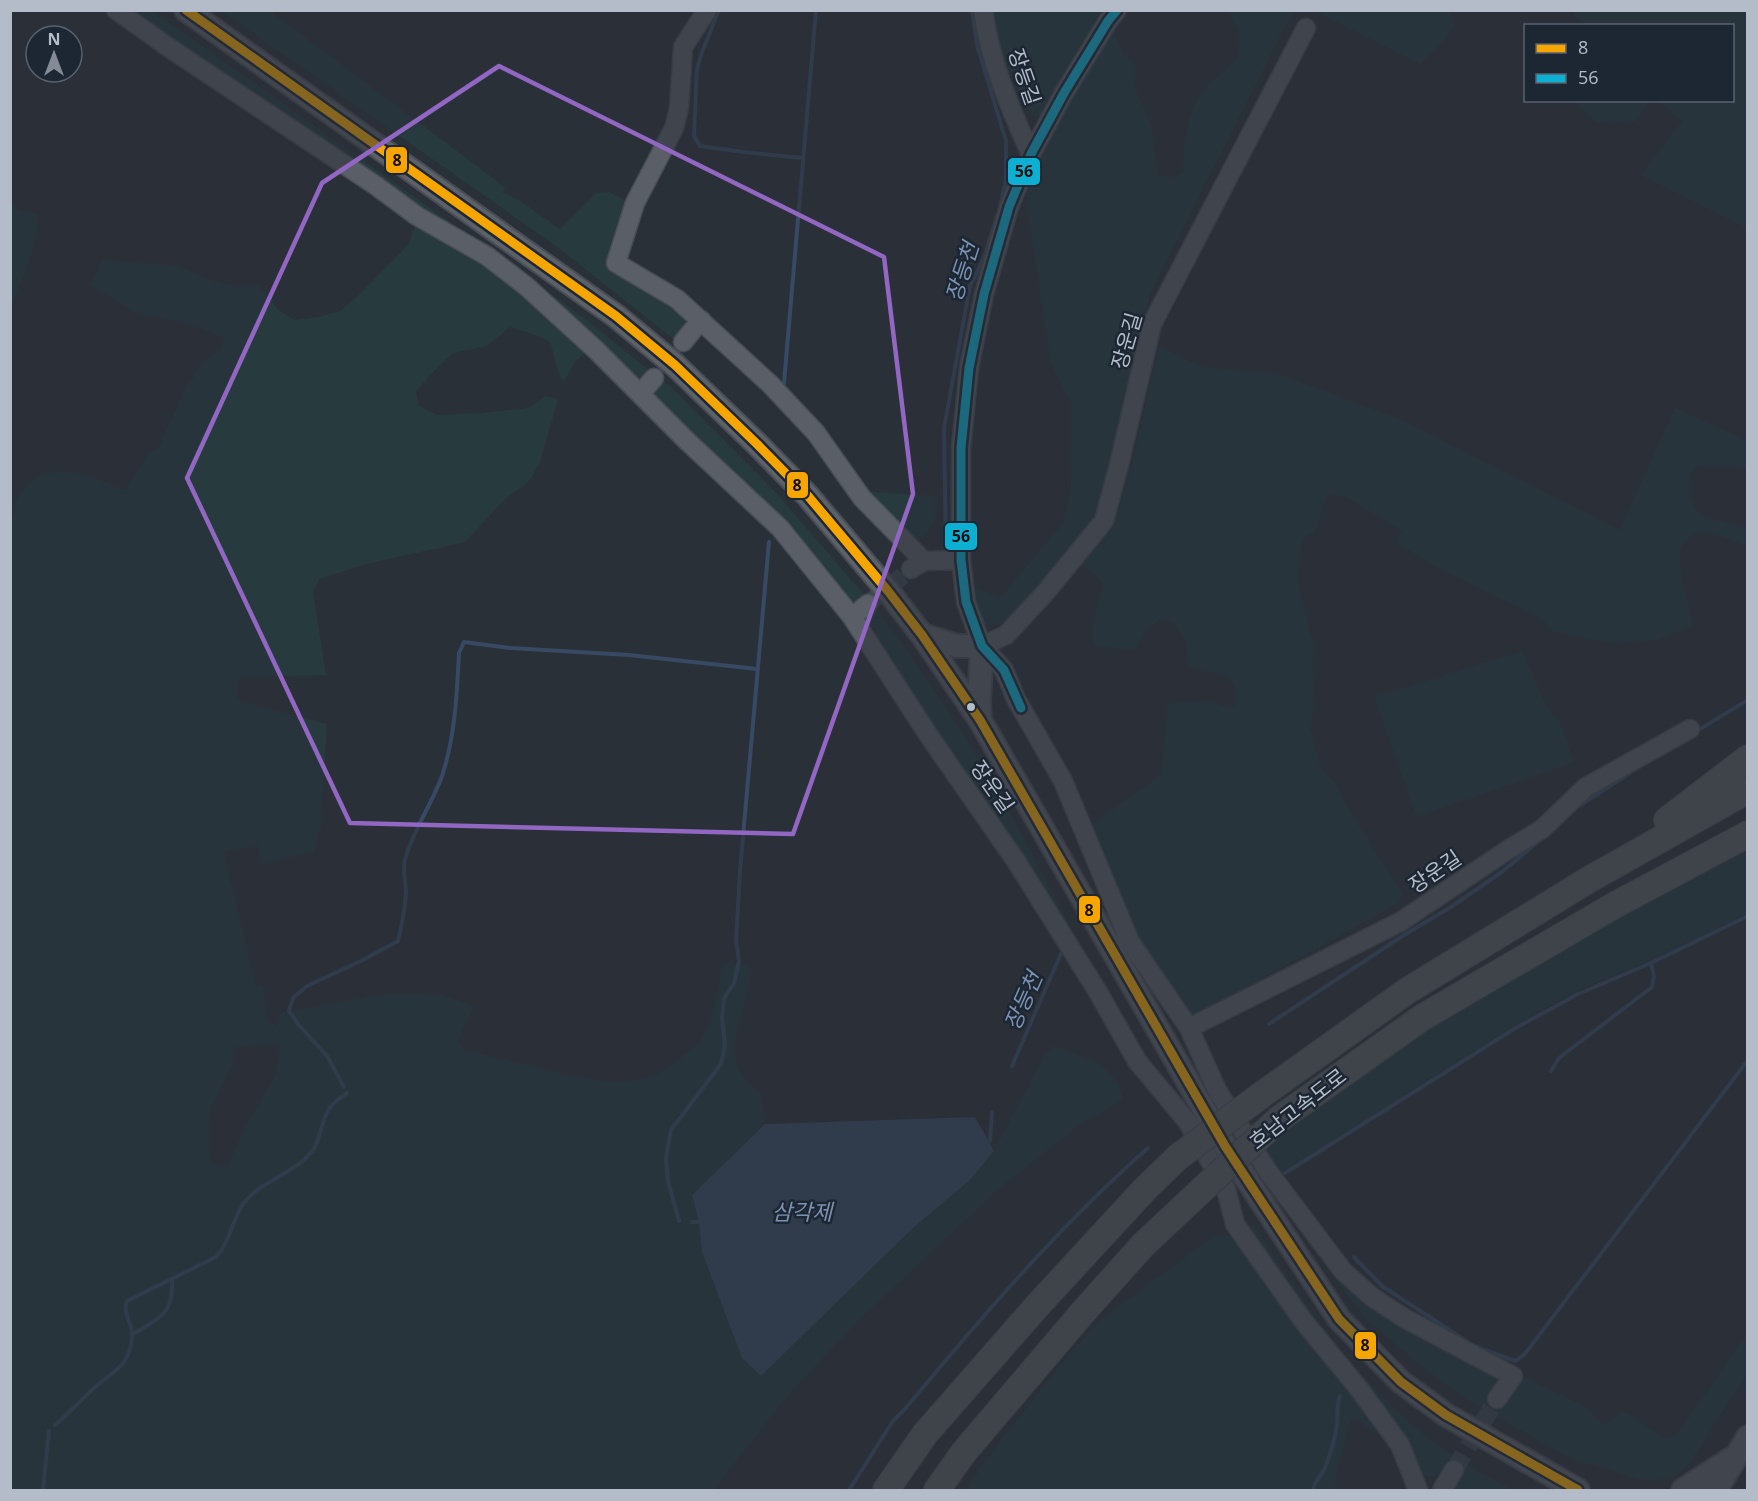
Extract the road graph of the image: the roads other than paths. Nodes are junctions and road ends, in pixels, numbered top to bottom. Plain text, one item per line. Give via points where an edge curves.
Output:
1 (116, 10) edge
2 (186, 10) edge
3 (707, 10) edge
4 (984, 10) edge
5 (1117, 10) edge
6 (1306, 28) dead end
7 (1031, 154) junction
8 (701, 320) junction
9 (683, 342) dead end
10 (654, 378) dead end
11 (640, 394) junction
12 (962, 560) junction
13 (868, 604) tunnel mouth
14 (852, 617) junction
15 (922, 635) junction
16 (982, 646) junction
17 (980, 720) junction
18 (1690, 729) dead end
19 (1748, 758) edge
20 (1748, 790) edge
21 (1748, 834) edge
22 (1590, 879) junction
23 (1189, 1028) junction
24 (1497, 1399) tunnel mouth
25 (1748, 1437) edge
26 (1735, 1456) junction
27 (1454, 1470) tunnel mouth
28 (886, 1491) edge
29 (937, 1491) edge
30 (1418, 1491) edge
31 (1442, 1491) edge
32 (1578, 1491) edge
33 (1683, 1491) edge
34 (1716, 1491) edge

1 - 11 street, 장운길 via 417,216 488,256 526,286
2 - 15 main road via 559,274 675,365 808,496
3 - 8 street via 683,46 674,128 635,203 616,264 677,299
4 - 7 street, 장등길 via 988,41 1015,121
5 - 7 street
6 - 16 street, 장운길 via 1152,324 1104,521 1006,635
7 - 12 street via 1009,207 984,294 969,368 961,448
8 - 9 street
8 - 12 street via 816,433 917,565
10 - 11 street
11 - 14 street, 장운길 via 780,528
12 - 16 street via 966,602
13 - 14 street
14 - 30 street, 장운길 via 1016,861 1137,1061 1187,1121 1226,1189 1235,1224 1304,1322 1401,1445
15 - 16 main road via 957,646
15 - 17 main road
16 - 17 main road
16 - 23 street via 1004,670 1016,699 1064,781 1130,942
17 - 32 main road via 1225,1146 1340,1319 1401,1382 1446,1415
18 - 23 street, 장운길 via 1586,787 1542,829 1400,922
19 - 22 highway, 호남고속도로
20 - 22 highway, 호남고속도로
21 - 29 highway, 호남고속도로, bridge via 1615,905 1422,1017 1279,1119 1143,1245 964,1452
22 - 28 highway, 호남고속도로, bridge via 1407,991 1178,1157 948,1408
23 - 24 street via 1217,1090 1267,1170 1343,1271 1404,1318 1513,1376
25 - 26 main road
26 - 33 main road
26 - 34 main road
27 - 31 street

